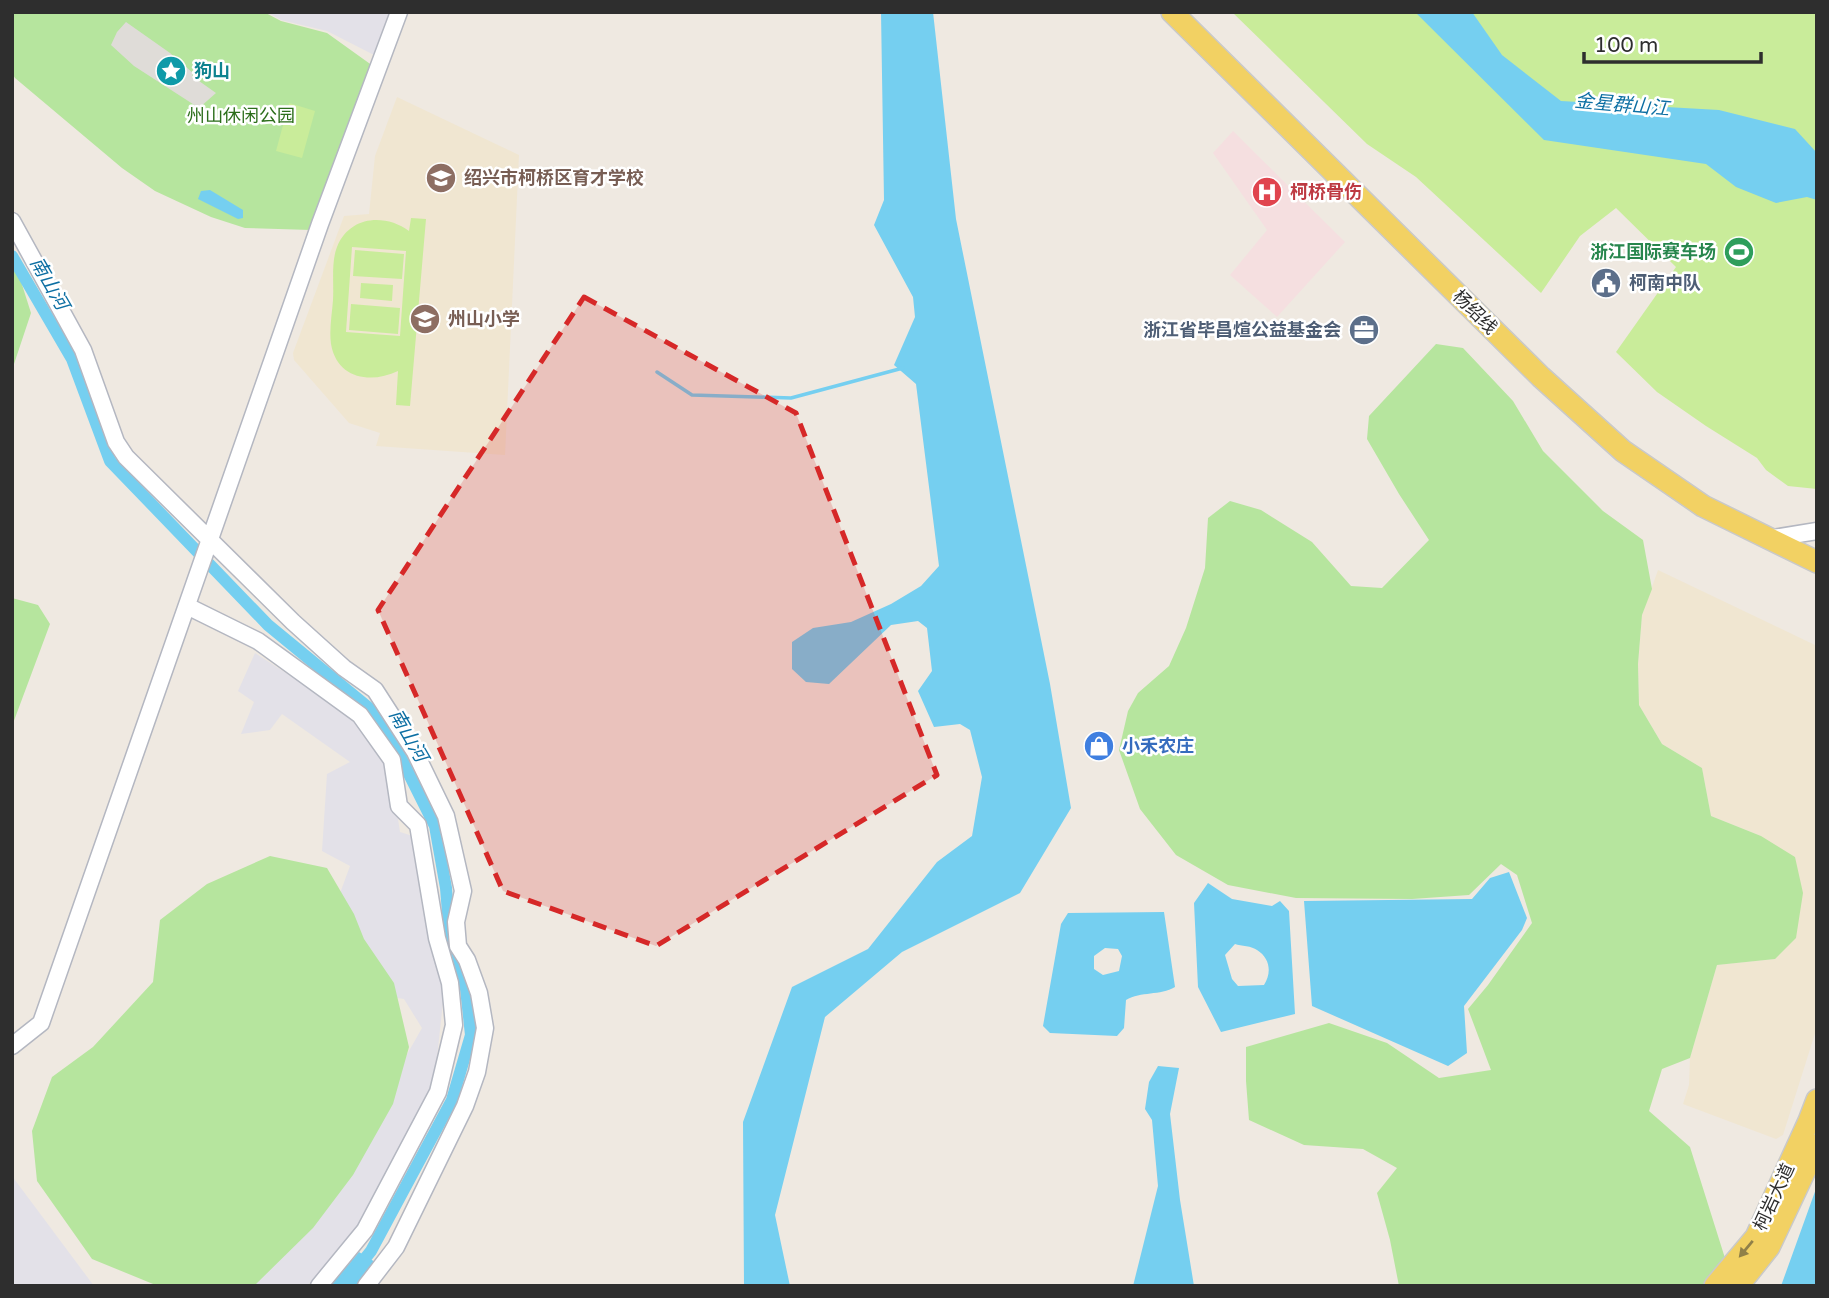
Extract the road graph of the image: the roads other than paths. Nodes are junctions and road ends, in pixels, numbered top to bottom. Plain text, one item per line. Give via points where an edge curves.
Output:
1 (399, 12) edge
2 (1172, 12) edge
3 (12, 221) edge
4 (1817, 531) edge
5 (1767, 539) junction
6 (209, 540) junction
7 (1817, 562) edge
8 (187, 606) junction
9 (415, 752) junction
10 (392, 760) junction
11 (454, 1026) junction
12 (485, 1028) junction
13 (12, 1046) edge
14 (1817, 1100) edge
15 (1817, 1145) edge
16 (319, 1286) edge
17 (366, 1286) edge
18 (1715, 1286) edge
19 (1738, 1286) edge

1 - 6 street
2 - 5 main road, 杨绍线 via 1541,377 1613,442 1703,506
3 - 6 street via 83,350 116,442
4 - 5 street
5 - 7 main road, 杨绍线
6 - 8 street
6 - 9 street via 293,622 374,690
8 - 10 street via 258,641 360,715
8 - 13 street via 41,1023
9 - 10 street
9 - 12 street via 446,816 463,891 456,922 458,946 479,993
10 - 11 street via 399,806 418,825 437,939 450,983
11 - 12 street
11 - 16 street via 438,1091 365,1230
12 - 17 street via 465,1106 396,1247
14 -> 18 main road, 柯岩大道 via 1756,1237
15 - 19 main road, 柯岩大道 via 1769,1247

